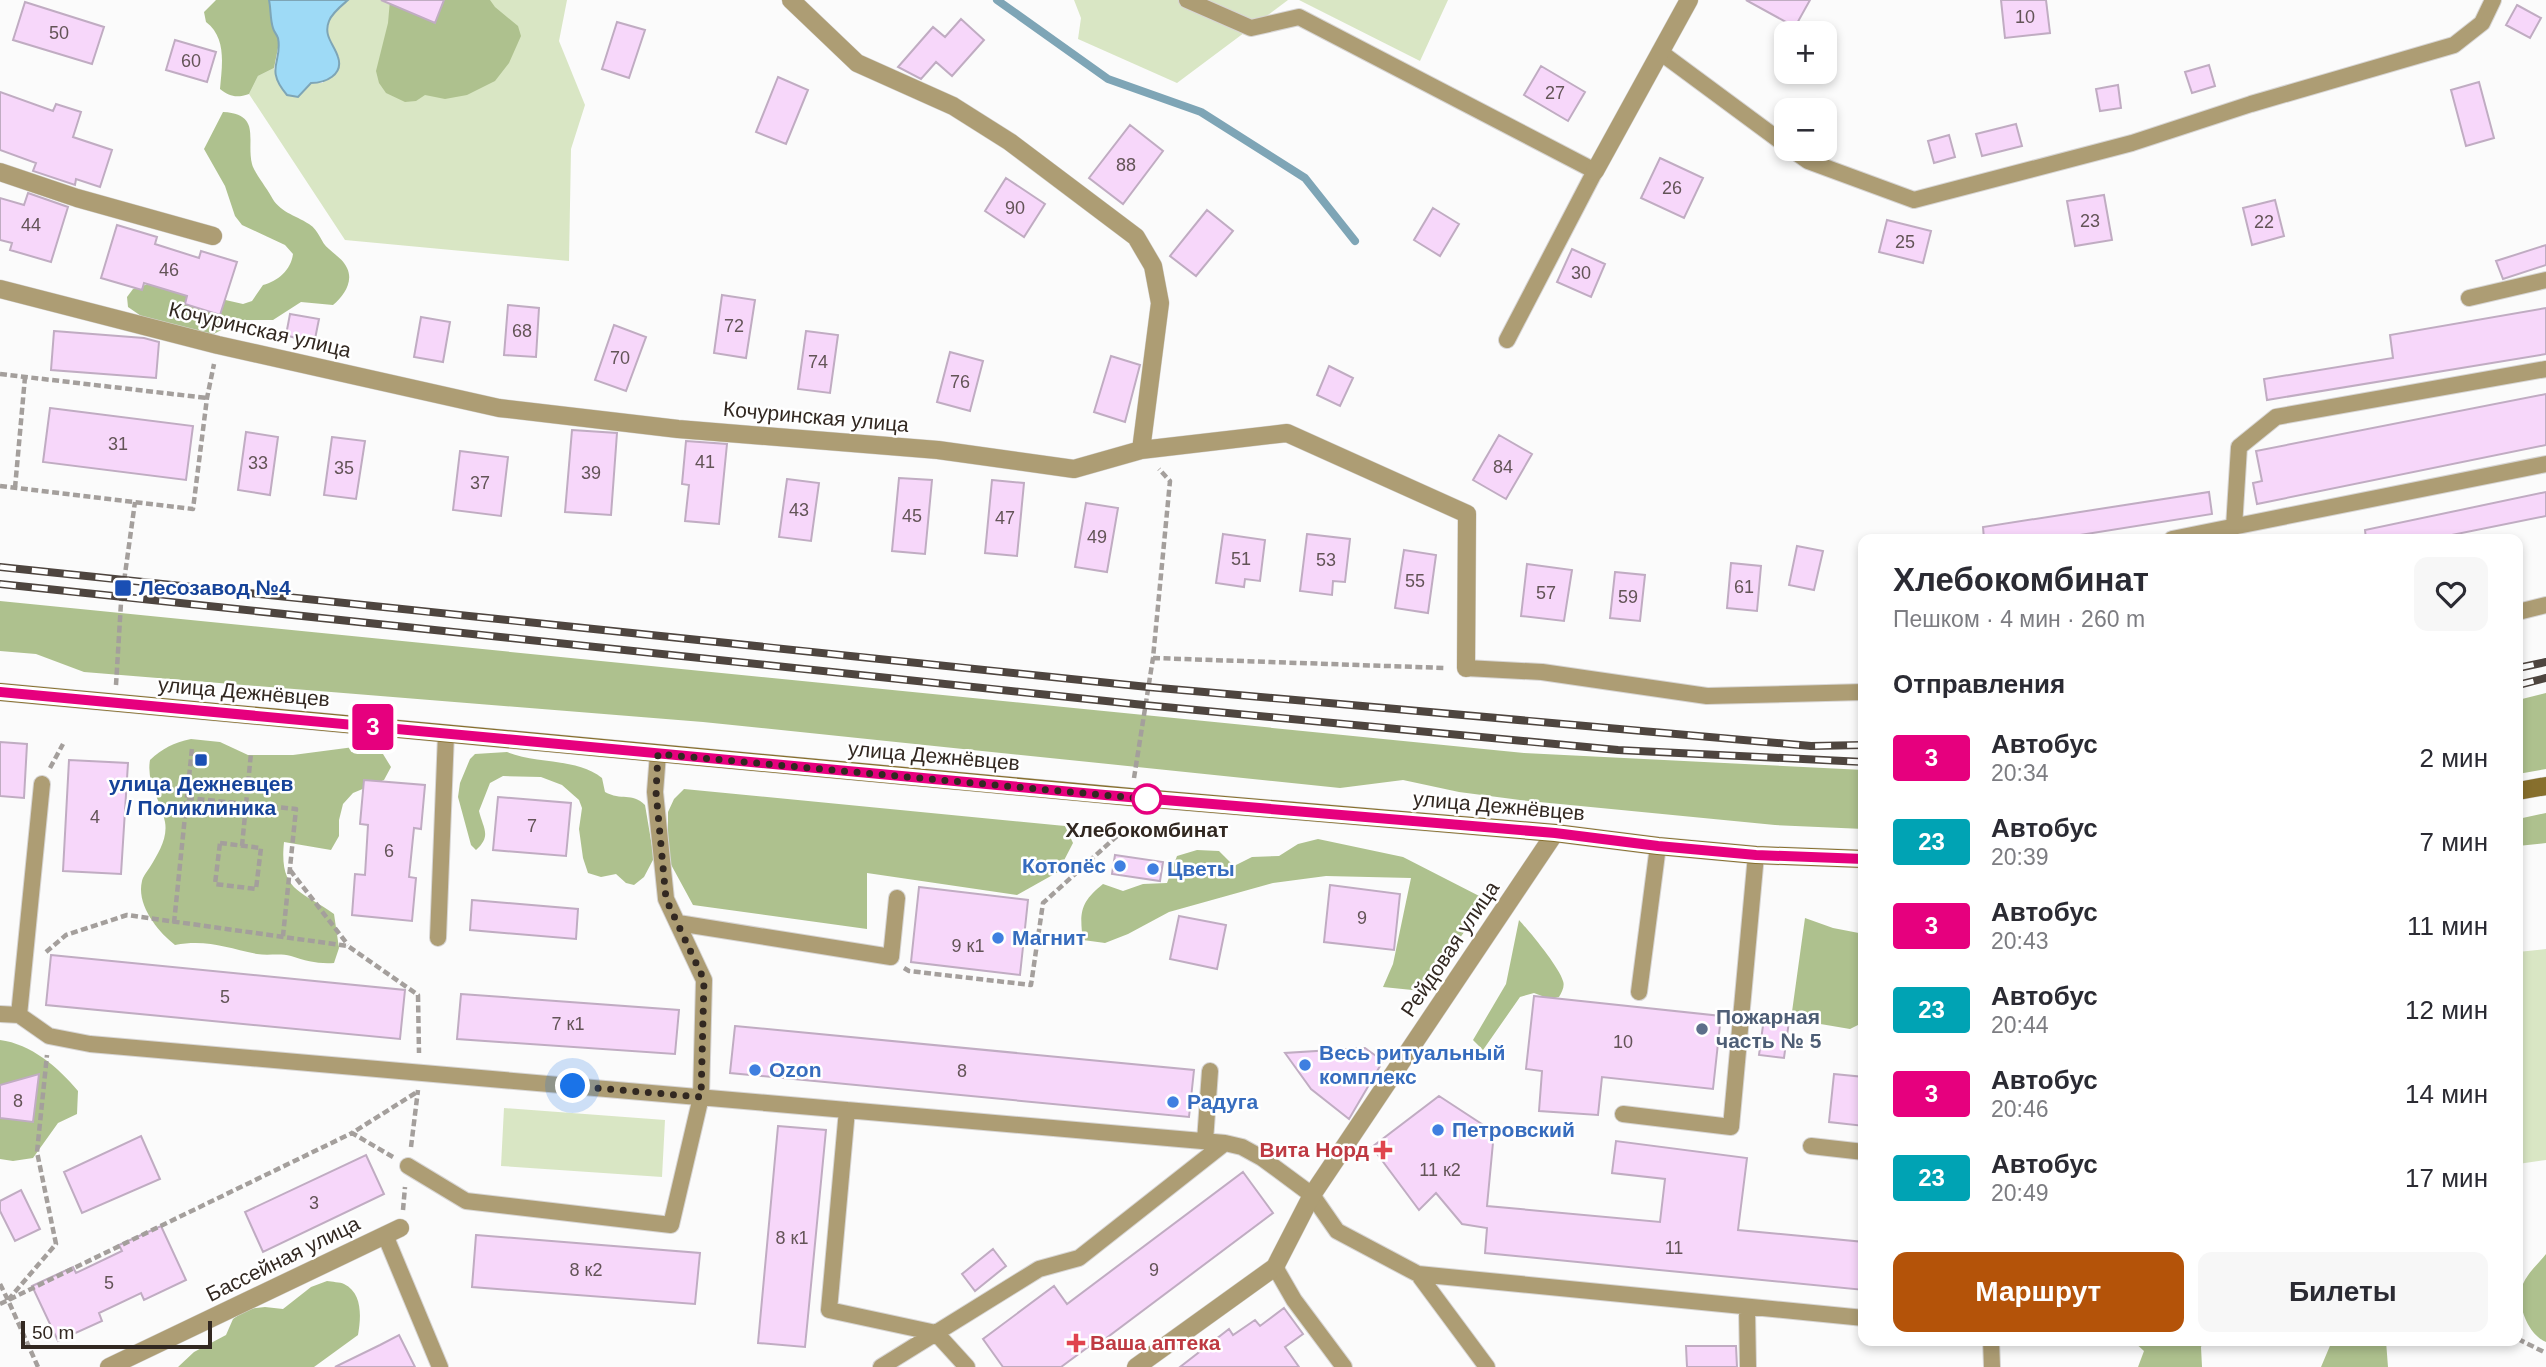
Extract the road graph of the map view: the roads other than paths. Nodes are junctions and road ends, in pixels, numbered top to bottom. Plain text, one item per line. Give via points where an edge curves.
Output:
1 (791, 0) edge
2 (1187, 0) edge
3 (1689, 0) edge
4 (2493, 0) edge
5 (1660, 52) junction
6 (1774, 136) edge
7 (1808, 161) edge
8 (1595, 170) junction
9 (0, 172) edge
10 (213, 236) dead end
11 (2546, 281) edge
12 (0, 289) edge
13 (2469, 299) dead end
14 (1507, 340) dead end
15 (2546, 369) edge
16 (1141, 450) junction
17 (2546, 464) edge
18 (2234, 527) junction
19 (2198, 534) edge
20 (2546, 605) edge
21 (2523, 611) edge
22 (1466, 668) joint
23 (0, 692) edge
24 (1858, 692) edge
25 (446, 734) junction
26 (658, 754) junction
27 (42, 784) dead end
28 (2546, 786) edge
29 (2523, 790) edge
30 (1555, 833) junction
31 (1658, 846) junction
32 (1756, 855) junction
33 (1858, 859) edge
34 (897, 898) dead end
35 (678, 923) junction
36 (438, 938) dead end
37 (1639, 992) dead end
38 (0, 1014) edge
39 (19, 1015) junction
40 (1210, 1071) dead end
41 (701, 1097) junction
42 (847, 1110) junction
43 (1623, 1114) dead end
44 (1205, 1141) junction
45 (1225, 1143) junction
46 (1811, 1146) dead end
47 (1858, 1151) edge
48 (408, 1166) road end
49 (1312, 1195) junction
50 (393, 1232) joint
51 (1275, 1267) junction
52 (1418, 1274) junction
53 (1747, 1308) junction
54 (1858, 1317) edge
55 (936, 1333) junction
56 (1991, 1346) edge
57 (110, 1367) edge
58 (440, 1367) edge
59 (881, 1367) edge
60 (967, 1367) edge
61 (1136, 1367) edge
62 (1344, 1367) edge
63 (1487, 1367) edge
64 (1748, 1367) edge
65 (1992, 1367) edge

1 - 16 street via 857,63 953,106 1010,142 1136,237 1153,266 1160,303
2 - 8 lane via 1251,28 1300,17
3 - 5 street
4 - 7 lane via 2482,23 2454,46 2132,143 1914,200
5 - 6 lane
5 - 8 street
8 - 14 lane
9 - 10 street
11 - 13 lane
12 - 16 street, Кочуринская улица via 218,345 499,408 678,429 938,450 1074,469
15 - 18 lane via 2276,417 2239,447
16 - 22 street, Кочуринская улица via 1287,433 1467,514
17 - 18 lane
18 - 19 lane
20 - 21 lane
22 - 24 lane via 1542,672 1707,696
23 - 25 main road, улица Дежнёвцев
25 - 26 main road, улица Дежнёвцев
25 - 36 lane
26 - 30 main road, улица Дежнёвцев
26 - 35 lane via 656,792 666,899
27 - 39 lane
28 - 29 main road
30 - 31 main road, улица Дежнёвцев
30 - 49 street, Рейдовая улица
31 - 32 main road, улица Дежнёвцев
31 - 37 lane
32 - 33 main road, улица Дежнёвцев
32 - 43 lane via 1731,1127
34 - 35 lane via 891,957
35 - 41 lane via 704,980
38 - 39 lane
39 - 41 lane via 49,1037 90,1044
40 - 44 lane
41 - 42 lane
41 - 48 lane via 671,1225 466,1201
42 - 44 lane
42 - 55 lane via 829,1310
44 - 45 lane
45 - 49 lane via 1262,1158
45 - 55 lane via 1079,1258 1039,1269
46 - 47 lane
49 - 51 street, Рейдовая улица
49 - 52 lane via 1337,1231
50 - 57 street, Бассейная улица
50 - 58 lane
51 - 61 street, Рейдовая улица
51 - 62 lane
52 - 53 lane
52 - 63 lane
53 - 54 lane
53 - 64 lane
55 - 59 lane
55 - 60 lane
56 - 65 lane

